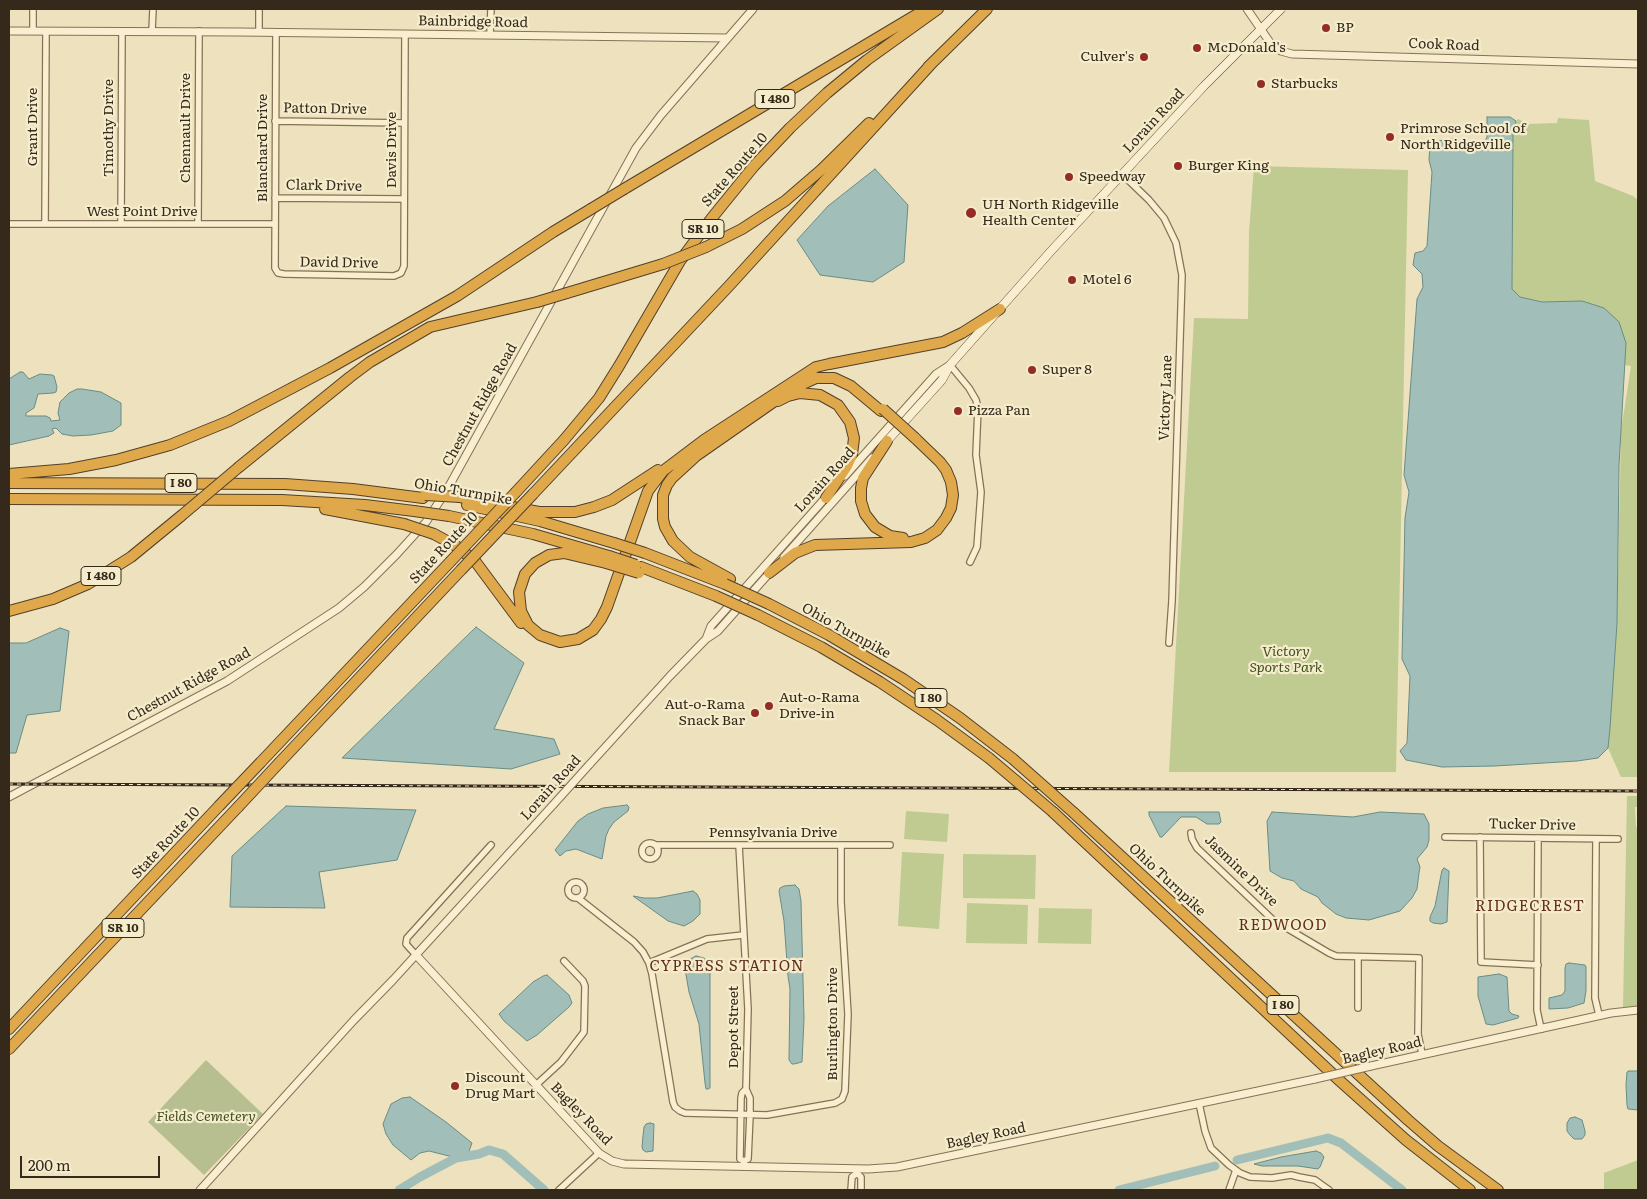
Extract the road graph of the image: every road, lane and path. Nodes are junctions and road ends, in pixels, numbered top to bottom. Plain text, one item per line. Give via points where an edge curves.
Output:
1 (33, 9) edge
2 (152, 9) edge
3 (259, 9) edge
4 (490, 9) edge
5 (753, 9) edge
6 (926, 9) edge
7 (938, 9) edge
8 (986, 9) edge
9 (1247, 9) edge
10 (1281, 9) edge
11 (1259, 29) junction
12 (9, 31) edge
13 (33, 31) junction
14 (46, 31) junction
15 (122, 31) junction
16 (152, 31) junction
17 (199, 31) junction
18 (259, 32) junction
19 (276, 32) junction
20 (405, 34) junction
21 (490, 35) junction
22 (727, 38) junction
23 (933, 62) junction
24 (1638, 64) edge
25 (275, 121) junction
26 (404, 123) junction
27 (1122, 174) junction
28 (275, 198) junction
29 (404, 199) junction
30 (9, 224) edge
31 (45, 224) junction
32 (121, 224) junction
33 (198, 224) junction
34 (274, 224) junction
35 (274, 265) joint
36 (404, 266) joint
37 (1000, 309) junction
38 (950, 365) junction
39 (790, 385) junction
40 (771, 405) junction
41 (882, 410) junction
42 (914, 439) junction
43 (887, 441) junction
44 (685, 454) junction
45 (696, 456) junction
46 (9, 474) edge
47 (9, 483) edge
48 (826, 498) junction
49 (9, 499) edge
50 (282, 500) junction
51 (458, 500) junction
52 (776, 553) junction
53 (607, 559) junction
54 (782, 559) junction
55 (970, 562) dead end
56 (769, 573) junction
57 (728, 582) junction
58 (9, 611) edge
59 (706, 639) junction
60 (1169, 643) dead end
61 (9, 796) edge
62 (1191, 833) dead end
63 (1445, 837) dead end
64 (1480, 837) junction
65 (1538, 838) junction
66 (1596, 839) junction
67 (1618, 839) dead end
68 (491, 845) dead end
69 (655, 845) dead end
70 (739, 845) junction
71 (841, 845) junction
72 (890, 846) dead end
73 (578, 898) dead end
74 (743, 935) junction
75 (416, 955) junction
76 (1358, 957) junction
77 (564, 961) dead end
78 (649, 963) junction
79 (1538, 965) junction
80 (1358, 1008) dead end
81 (1638, 1010) edge
82 (1599, 1015) junction
83 (9, 1029) edge
84 (1541, 1029) junction
85 (9, 1049) edge
86 (1422, 1054) junction
87 (536, 1085) junction
88 (746, 1089) junction
89 (1199, 1103) junction
90 (741, 1114) junction
91 (750, 1115) junction
92 (599, 1153) junction
93 (744, 1164) junction
94 (1236, 1170) junction
95 (857, 1171) junction
96 (200, 1190) edge
97 (559, 1190) edge
98 (852, 1190) edge
99 (861, 1190) edge
100 (1229, 1190) edge
101 (1329, 1190) edge
102 (1470, 1190) edge
103 (1498, 1190) edge

1 - 13 street
2 - 16 street
3 - 18 street
4 - 21 street
5 - 22 street, Chestnut Ridge Road
6 - 46 highway, I 480, bridge via 553,232 457,296 229,421 182,441 128,458 75,468
7 - 83 highway, State Route 10 / SR 10, bridge via 840,82 754,166 680,261 599,398 564,440
8 - 23 highway, I 480
9 - 11 street, Cook Road
10 - 11 main road, Lorain Road
11 - 24 street, Cook Road via 1276,48 1292,54
11 - 27 main road, Lorain Road
12 - 13 street, Bainbridge Road
13 - 14 street, Bainbridge Road
14 - 15 street, Bainbridge Road
14 - 31 street, Grant Drive
15 - 16 street, Bainbridge Road
15 - 32 street, Timothy Drive
16 - 17 street, Bainbridge Road
17 - 18 street, Bainbridge Road
17 - 33 street, Chennault Drive
18 - 19 street, Bainbridge Road
19 - 20 street, Bainbridge Road
19 - 25 street, Blanchard Drive
20 - 21 street, Bainbridge Road
20 - 26 street, Davis Drive
21 - 22 street, Bainbridge Road
22 - 61 street, Chestnut Ridge Road via 636,148 448,488 426,522 404,547 370,582 338,608 227,682
23 - 58 highway, I 480, bridge via 828,164 754,222 706,247 663,264 537,302 430,327 350,377 131,557 94,581 54,599
23 - 85 highway, State Route 10 / SR 10, bridge via 728,287
25 - 26 street, Patton Drive
25 - 28 street, Blanchard Drive
26 - 29 street, Davis Drive
27 - 37 main road, Lorain Road
27 - 60 street, Victory Lane via 1164,218 1176,243 1182,275
28 - 29 street, Clark Drive
28 - 34 street, Blanchard Drive
29 - 36 street, Davis Drive
30 - 31 street, West Point Drive
31 - 32 street, West Point Drive
32 - 33 street, West Point Drive
33 - 34 street, West Point Drive
34 - 35 street, Blanchard Drive
35 - 36 street, David Drive via 281,274 396,276
37 - 38 main road, Lorain Road
37 - 39 highway via 942,342 824,365 812,369
38 - 43 main road, Lorain Road via 942,380
38 - 48 street, Lorain Road via 936,374
38 - 55 street via 972,392 978,408 976,455 981,492 977,547
39 - 41 highway via 814,374 835,374 854,383
39 - 44 highway
40 - 41 highway via 802,383 825,377 847,384
40 - 45 highway
40 - 48 highway via 792,394 811,393 832,401 846,415 853,434 852,455
41 - 42 highway, bridge
42 - 43 highway via 942,471 948,498 945,511 935,526 923,534 907,538 890,536 878,529 867,517 861,501 864,478
42 - 56 highway via 940,462 951,482 951,508 937,530 911,542 815,545 795,553
43 - 54 street, Lorain Road
44 - 51 highway via 612,500 575,512 539,512
44 - 53 highway via 660,475 645,496 597,626 582,637 564,642 544,637 528,625 521,611 519,592 525,574 535,563 549,555 564,553
45 - 50 highway, bridge via 670,470 655,485 606,618 592,635 575,644 561,646 533,635 475,561 434,534 404,524
45 - 57 highway via 667,485 662,505 664,523 680,549
47 - 51 highway, Ohio Turnpike / I 80 via 267,484
48 - 52 street, Lorain Road
49 - 50 highway, Ohio Turnpike / I 80
50 - 53 highway, Ohio Turnpike / I 80, bridge via 365,505 448,516 525,532
51 - 57 highway, Ohio Turnpike / I 80, bridge via 614,543
52 - 54 street
52 - 59 street, Lorain Road via 711,626
53 - 102 highway, Ohio Turnpike / I 80, bridge via 716,596 821,647 880,682 989,758 1053,812 1340,1081 1406,1140
54 - 56 street, Lorain Road
56 - 59 street, Lorain Road via 718,631
57 - 103 highway, Ohio Turnpike / I 80, bridge via 903,679 1013,759 1408,1120
59 - 75 street, Lorain Road, bridge
62 - 76 street, Jasmine Drive via 1197,848 1273,920 1336,956
63 - 64 street, Tucker Drive
64 - 65 street, Tucker Drive
64 - 79 street via 1481,962
65 - 66 street, Tucker Drive
65 - 79 street
66 - 67 street, Tucker Drive
66 - 82 street via 1595,998
68 - 75 street via 407,938 407,945
69 - 70 street, Pennsylvania Drive
70 - 71 street, Pennsylvania Drive
70 - 74 street, Depot Street
71 - 72 street, Pennsylvania Drive
71 - 91 street, Burlington Drive via 848,1008 844,1096 829,1104
73 - 78 street via 634,942
74 - 78 street via 707,939
74 - 88 street, Depot Street via 748,1009
75 - 87 street, Bagley Road
75 - 96 street, Lorain Road
76 - 80 street
76 - 86 street, Jasmine Drive via 1419,958 1418,1034
77 - 87 street via 585,986 584,1032 561,1062
78 - 90 street, Burlington Drive via 675,1107 685,1113
79 - 84 street
81 - 82 street, Bagley Road
82 - 84 street, Bagley Road
84 - 86 street, Bagley Road
86 - 89 street, Bagley Road, bridge
87 - 92 street, Bagley Road
88 - 90 street, Depot Street via 741,1096
88 - 91 street, Depot Street via 750,1098
89 - 94 street via 1211,1148
89 - 95 street, Bagley Road via 906,1165
90 - 91 street, Burlington Drive
90 - 93 street, Depot Street via 740,1159
91 - 93 street, Depot Street via 748,1159
92 - 93 street, Bagley Road via 624,1164
92 - 97 street
93 - 95 street, Bagley Road
94 - 100 street
94 - 101 street via 1250,1177 1299,1176 1315,1180
95 - 98 street via 852,1177
95 - 99 street via 861,1177

